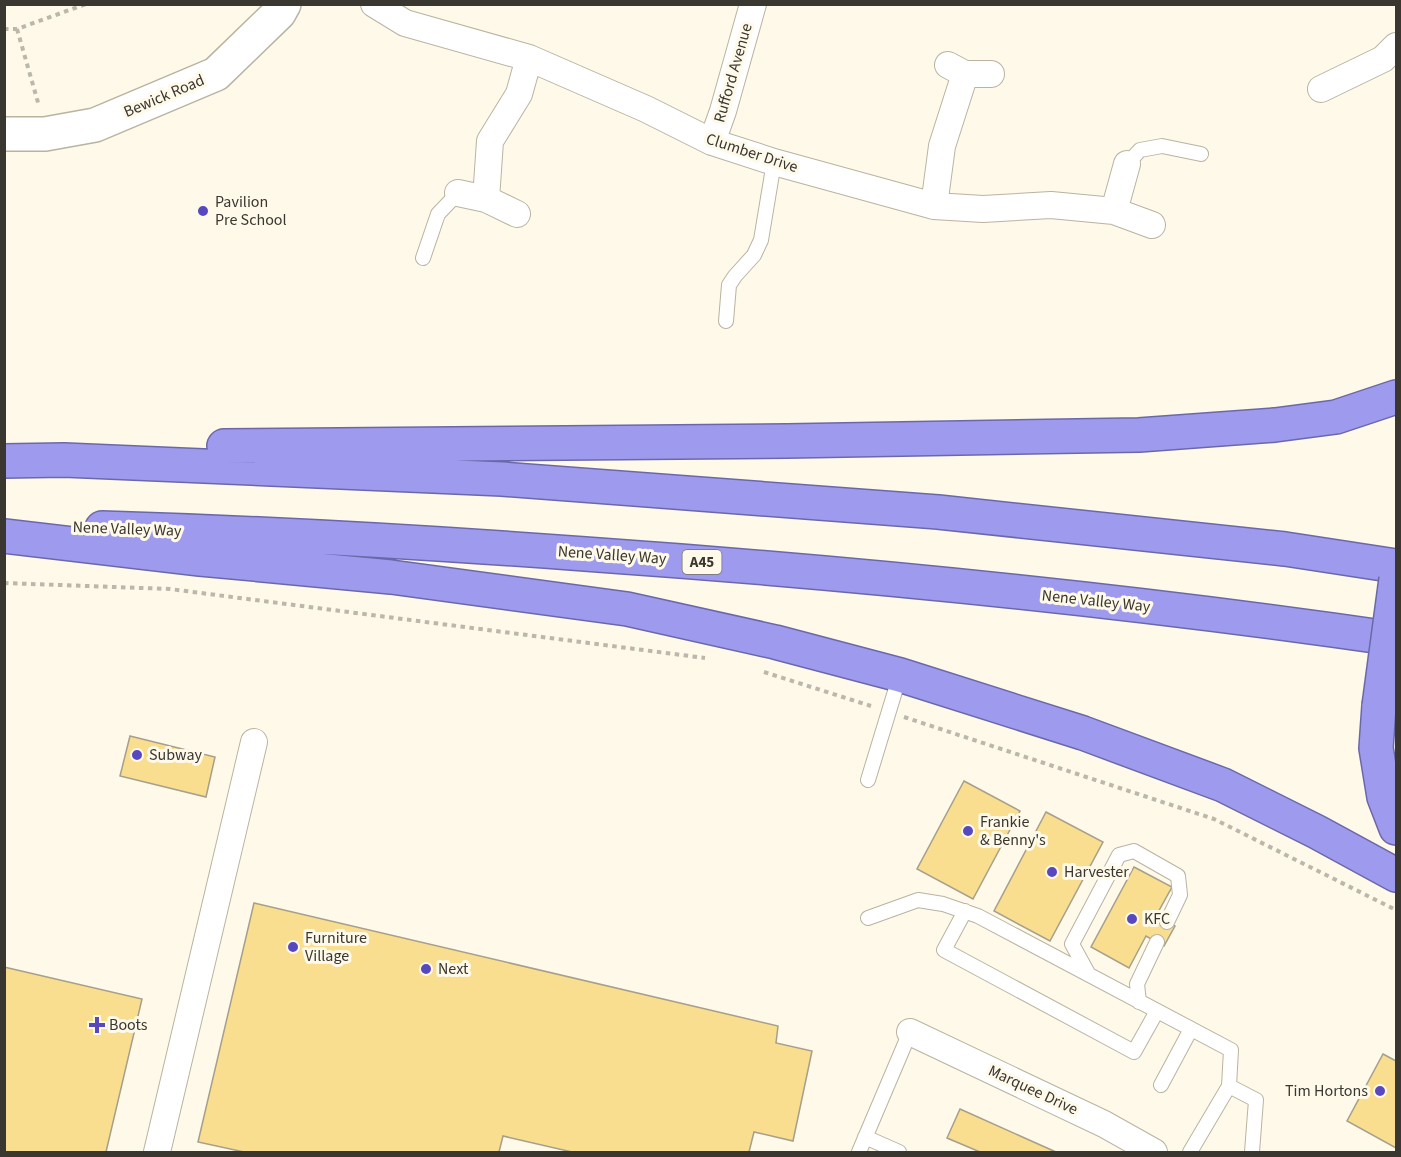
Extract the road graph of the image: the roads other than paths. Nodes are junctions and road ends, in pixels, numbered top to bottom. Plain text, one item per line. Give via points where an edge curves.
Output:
1 (284, 4) edge
2 (374, 4) edge
3 (753, 4) edge
4 (1396, 46) edge
5 (530, 58) junction
6 (992, 74) dead end
7 (1321, 89) dead end
8 (22, 134) edge
9 (712, 142) junction
10 (1201, 154) dead end
11 (774, 162) junction
12 (1127, 164) joint
13 (458, 193) joint
14 (486, 199) junction
15 (934, 206) junction
16 (1114, 211) junction
17 (516, 214) dead end
18 (1152, 225) dead end
19 (423, 258) dead end
20 (726, 321) dead end
21 (1396, 396) edge
22 (64, 460) junction
23 (4, 461) edge
24 (4, 525) edge
25 (4, 536) edge
26 (1396, 566) edge
27 (1396, 579) edge
28 (1396, 639) edge
29 (900, 675) junction
30 (254, 742) dead end
31 (868, 780) dead end
32 (1396, 828) edge
33 (1396, 875) edge
34 (964, 911) junction
35 (868, 918) dead end
36 (1167, 922) dead end
37 (1157, 942) dead end
38 (1089, 975) junction
39 (1139, 1002) junction
40 (1156, 1011) junction
41 (1191, 1029) junction
42 (910, 1032) joint
43 (1161, 1085) dead end
44 (1229, 1086) junction
45 (865, 1137) junction
46 (158, 1152) edge
47 (859, 1152) edge
48 (899, 1152) edge
49 (1154, 1152) edge
50 (1190, 1152) edge
51 (1252, 1152) edge

1 - 8 street, Bewick Road via 216,74 95,125
2 - 5 street, Clumber Drive via 405,23
3 - 9 street, Rufford Avenue
4 - 7 street via 1383,58
5 - 9 street, Clumber Drive
5 - 14 street via 519,94 490,141
6 - 15 street via 957,69
9 - 11 street, Clumber Drive
10 - 12 lane via 1162,146 1140,150
11 - 15 street, Clumber Drive
11 - 20 lane via 761,240 729,285
12 - 16 street
13 - 14 street
13 - 19 lane via 438,214
14 - 17 street
15 - 16 street, Clumber Drive via 982,209 1051,205
16 - 18 street, Clumber Drive
21 - 22 highway via 1336,417 1139,435 176,447
22 - 23 highway
22 - 26 highway via 502,479 915,510 1273,548
24 - 28 highway, Nene Valley Way / A45 via 170,530 698,561 948,584 1266,620
25 - 29 highway via 391,577 627,609
27 - 32 highway, bridge via 1376,748 1384,796
29 - 31 lane
29 - 33 highway via 1083,732 1222,785
30 - 46 street
34 - 35 lane via 918,900
34 - 38 lane
34 - 40 lane via 944,950 1134,1052
36 - 38 lane via 1180,895 1178,876 1134,851 1119,855 1072,944
37 - 39 lane via 1137,984
38 - 39 lane
39 - 40 lane
40 - 41 lane
41 - 43 lane
41 - 44 lane via 1231,1050
42 - 45 lane
42 - 49 street, Marquee Drive via 1104,1124
44 - 50 lane
44 - 51 lane via 1256,1100
45 - 47 lane
45 - 48 lane

